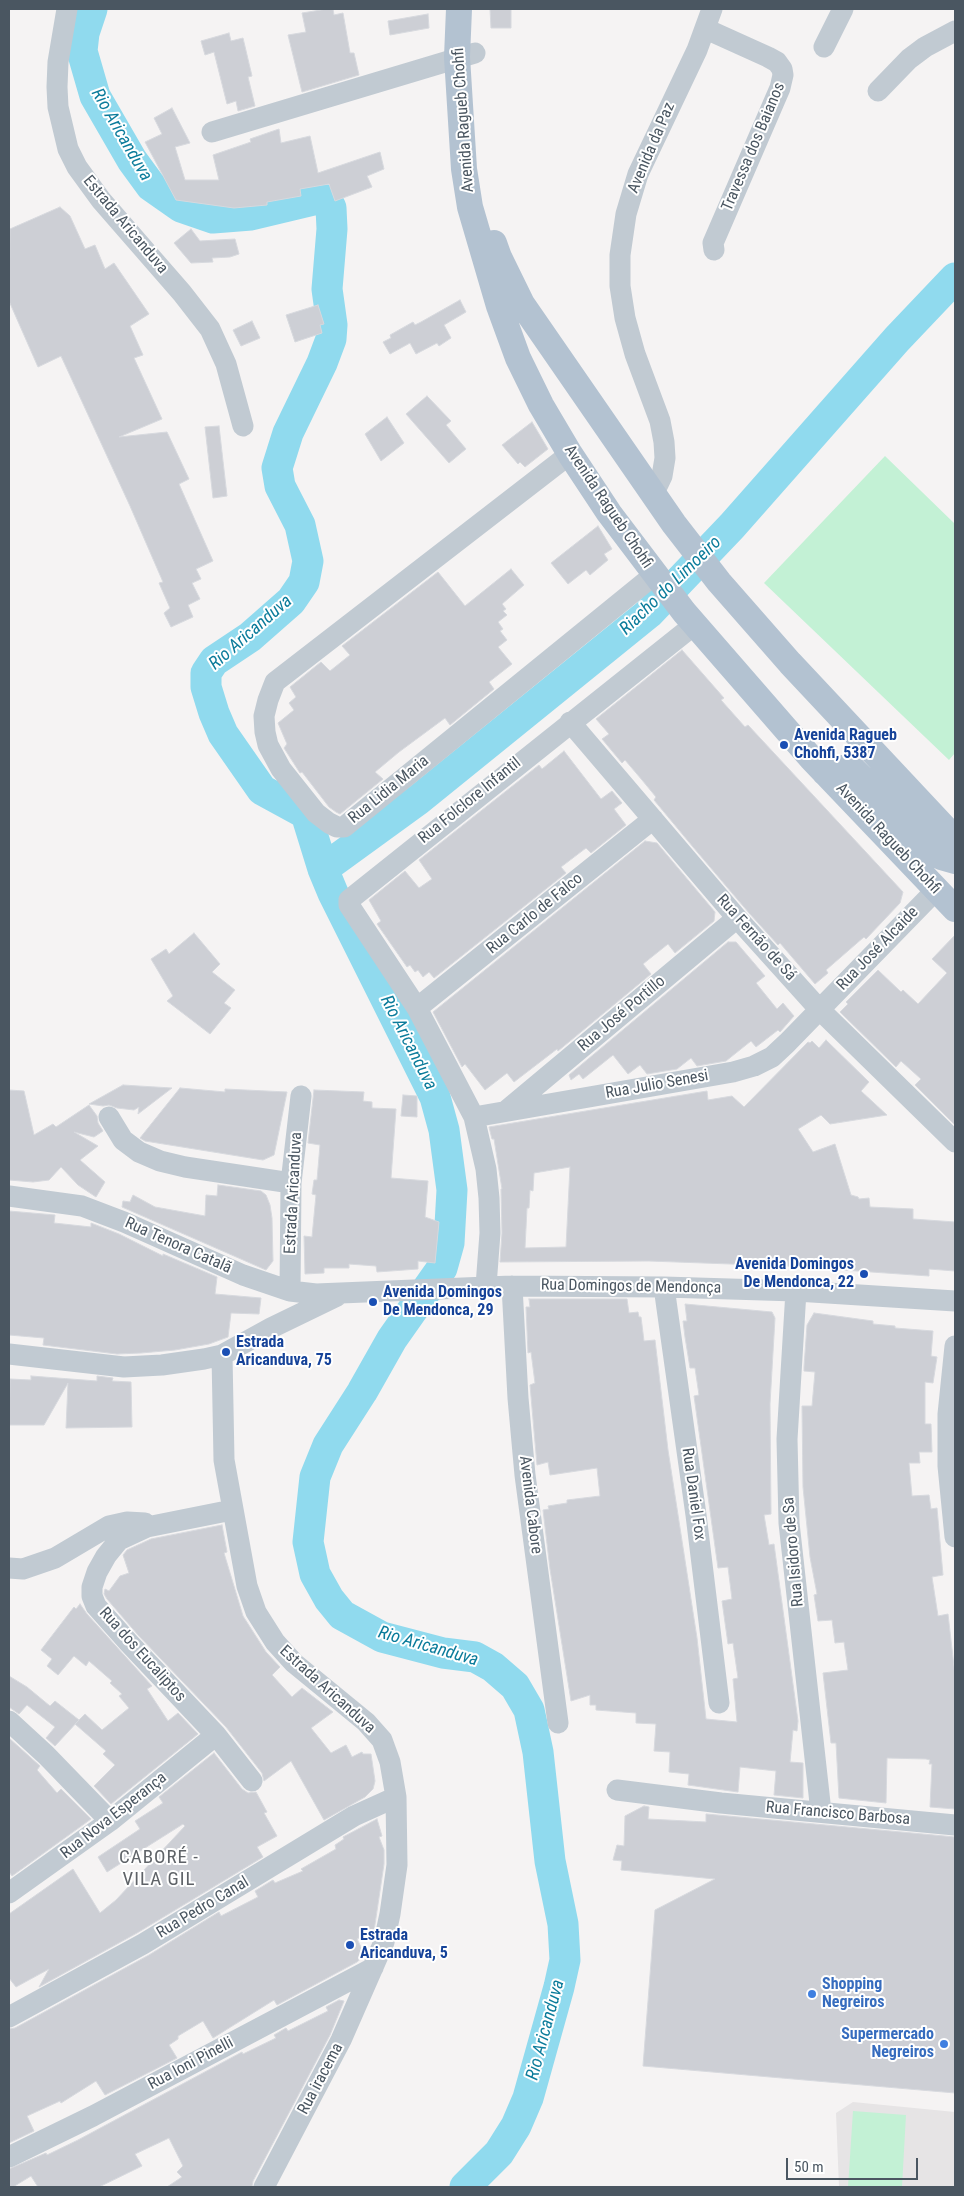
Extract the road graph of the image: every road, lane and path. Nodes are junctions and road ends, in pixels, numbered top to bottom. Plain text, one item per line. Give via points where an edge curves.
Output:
1 (67, 9) edge
2 (459, 9) edge
3 (476, 9) edge
4 (712, 9) edge
5 (843, 9) edge
6 (706, 29) junction
7 (955, 31) edge
8 (824, 47) dead end
9 (466, 55) junction
10 (878, 91) dead end
11 (212, 132) dead end
12 (714, 250) dead end
13 (243, 426) dead end
14 (570, 454) junction
15 (653, 495) junction
16 (657, 578) junction
17 (689, 619) junction
18 (570, 722) junction
19 (825, 772) junction
20 (653, 819) junction
21 (955, 839) edge
22 (955, 861) edge
23 (936, 890) junction
24 (955, 909) edge
25 (737, 918) junction
26 (417, 1008) junction
27 (819, 1009) junction
28 (301, 1096) dead end
29 (507, 1110) junction
30 (109, 1117) dead end
31 (474, 1117) junction
32 (955, 1142) edge
33 (291, 1183) junction
34 (9, 1196) edge
35 (486, 1286) junction
36 (512, 1286) junction
37 (664, 1287) junction
38 (290, 1291) junction
39 (796, 1291) junction
40 (346, 1292) junction
41 (955, 1301) edge
42 (955, 1346) edge
43 (9, 1354) edge
44 (222, 1354) junction
45 (232, 1510) junction
46 (168, 1522) junction
47 (955, 1537) edge
48 (9, 1568) edge
49 (719, 1703) dead end
50 (9, 1721) edge
51 (558, 1723) dead end
52 (216, 1735) junction
53 (252, 1780) dead end
54 (617, 1790) dead end
55 (396, 1797) junction
56 (821, 1812) junction
57 (110, 1821) junction
58 (955, 1825) edge
59 (9, 1893) edge
60 (372, 1968) junction
61 (9, 2017) edge
62 (9, 2157) edge
63 (264, 2187) edge

1 - 13 street, Estrada Aricanduva via 57,87 58,107 68,149 101,200 210,329 226,364
2 - 9 main road, Avenida Ragueb Chohfi
3 - 9 main road, Avenida Ragueb Chohfi
4 - 6 street, Avenida da Paz
5 - 8 street
6 - 12 street, Travessa dos Baianos via 777,62 783,75 713,244
6 - 15 street, Avenida da Paz via 638,174 626,214 620,255 625,318 664,442 662,476
7 - 10 street via 909,59
9 - 11 street
9 - 14 main road, Avenida Ragueb Chohfi via 464,169 470,207 518,358
9 - 15 main road, Avenida Ragueb Chohfi via 486,218 499,257 522,304
14 - 16 main road, Avenida Ragueb Chohfi
14 - 16 street, Rua Lidia Maria via 275,682 264,716 265,732 281,769 316,812 328,823 344,827
15 - 21 main road, Avenida Ragueb Chohfi via 719,582 790,663
16 - 17 main road, Avenida Ragueb Chohfi
17 - 18 street, Rua Folclore Infantil
17 - 19 main road, Avenida Ragueb Chohfi
18 - 20 street, Rua Fernão de Sá
18 - 26 street, Rua Folclore Infantil via 349,898 349,905
19 - 22 main road via 852,768 940,857
19 - 23 main road, Avenida Ragueb Chohfi
20 - 25 street, Rua Fernão de Sá
20 - 26 street, Rua Carlo de Falco
23 - 24 main road, Avenida Ragueb Chohfi
23 - 27 street, Rua José Alcaide
25 - 27 street, Rua Fernão de Sá
25 - 29 street, Rua José Portillo
26 - 31 street
27 - 29 street, Rua Julio Senesi via 772,1057 754,1066
27 - 32 street, Rua Fernão de Sá
28 - 33 street, Estrada Aricanduva
29 - 31 street, Rua Julio Senesi
30 - 33 street via 123,1140 139,1152 160,1161
31 - 35 street via 489,1198
33 - 38 street, Estrada Aricanduva
34 - 38 street, Rua Tenora Catalã via 82,1206 243,1275
35 - 36 street, Rua Domingos de Mendonça
35 - 40 street, Rua Domingos de Mendonça
36 - 37 street, Rua Domingos de Mendonça
36 - 51 street, Avenida Cabore via 525,1475
37 - 39 street, Rua Domingos de Mendonça
37 - 49 street, Rua Daniel Fox
38 - 40 street, Rua Tenora Catalã via 316,1294
39 - 41 street, Rua Domingos de Mendonça
39 - 56 street, Rua Isidoro de Sa via 787,1439 789,1523
40 - 44 street
42 - 47 street via 948,1414 948,1466
43 - 44 street via 124,1366 162,1365
44 - 45 street, Estrada Aricanduva via 224,1460
45 - 46 street, Rua dos Eucaliptos
45 - 55 street, Estrada Aricanduva via 247,1586 256,1612 274,1642 294,1663 366,1722 382,1740 390,1762
46 - 48 street via 126,1522 109,1526 55,1558 24,1569
46 - 52 street, Rua dos Eucaliptos via 119,1540 97,1572 92,1596 96,1606
50 - 57 street
52 - 53 street
52 - 57 street, Rua Nova Esperança
54 - 56 street, Rua Francisco Barbosa
55 - 60 street, Estrada Aricanduva via 398,1865 384,1942
55 - 61 street, Rua Pedro Canal via 354,1816 143,1944
56 - 58 street, Rua Francisco Barbosa
57 - 59 street, Rua Nova Esperança
60 - 62 street, Rua Ioni Pinelli via 101,2112
60 - 63 street, Rua iracema via 341,2040

